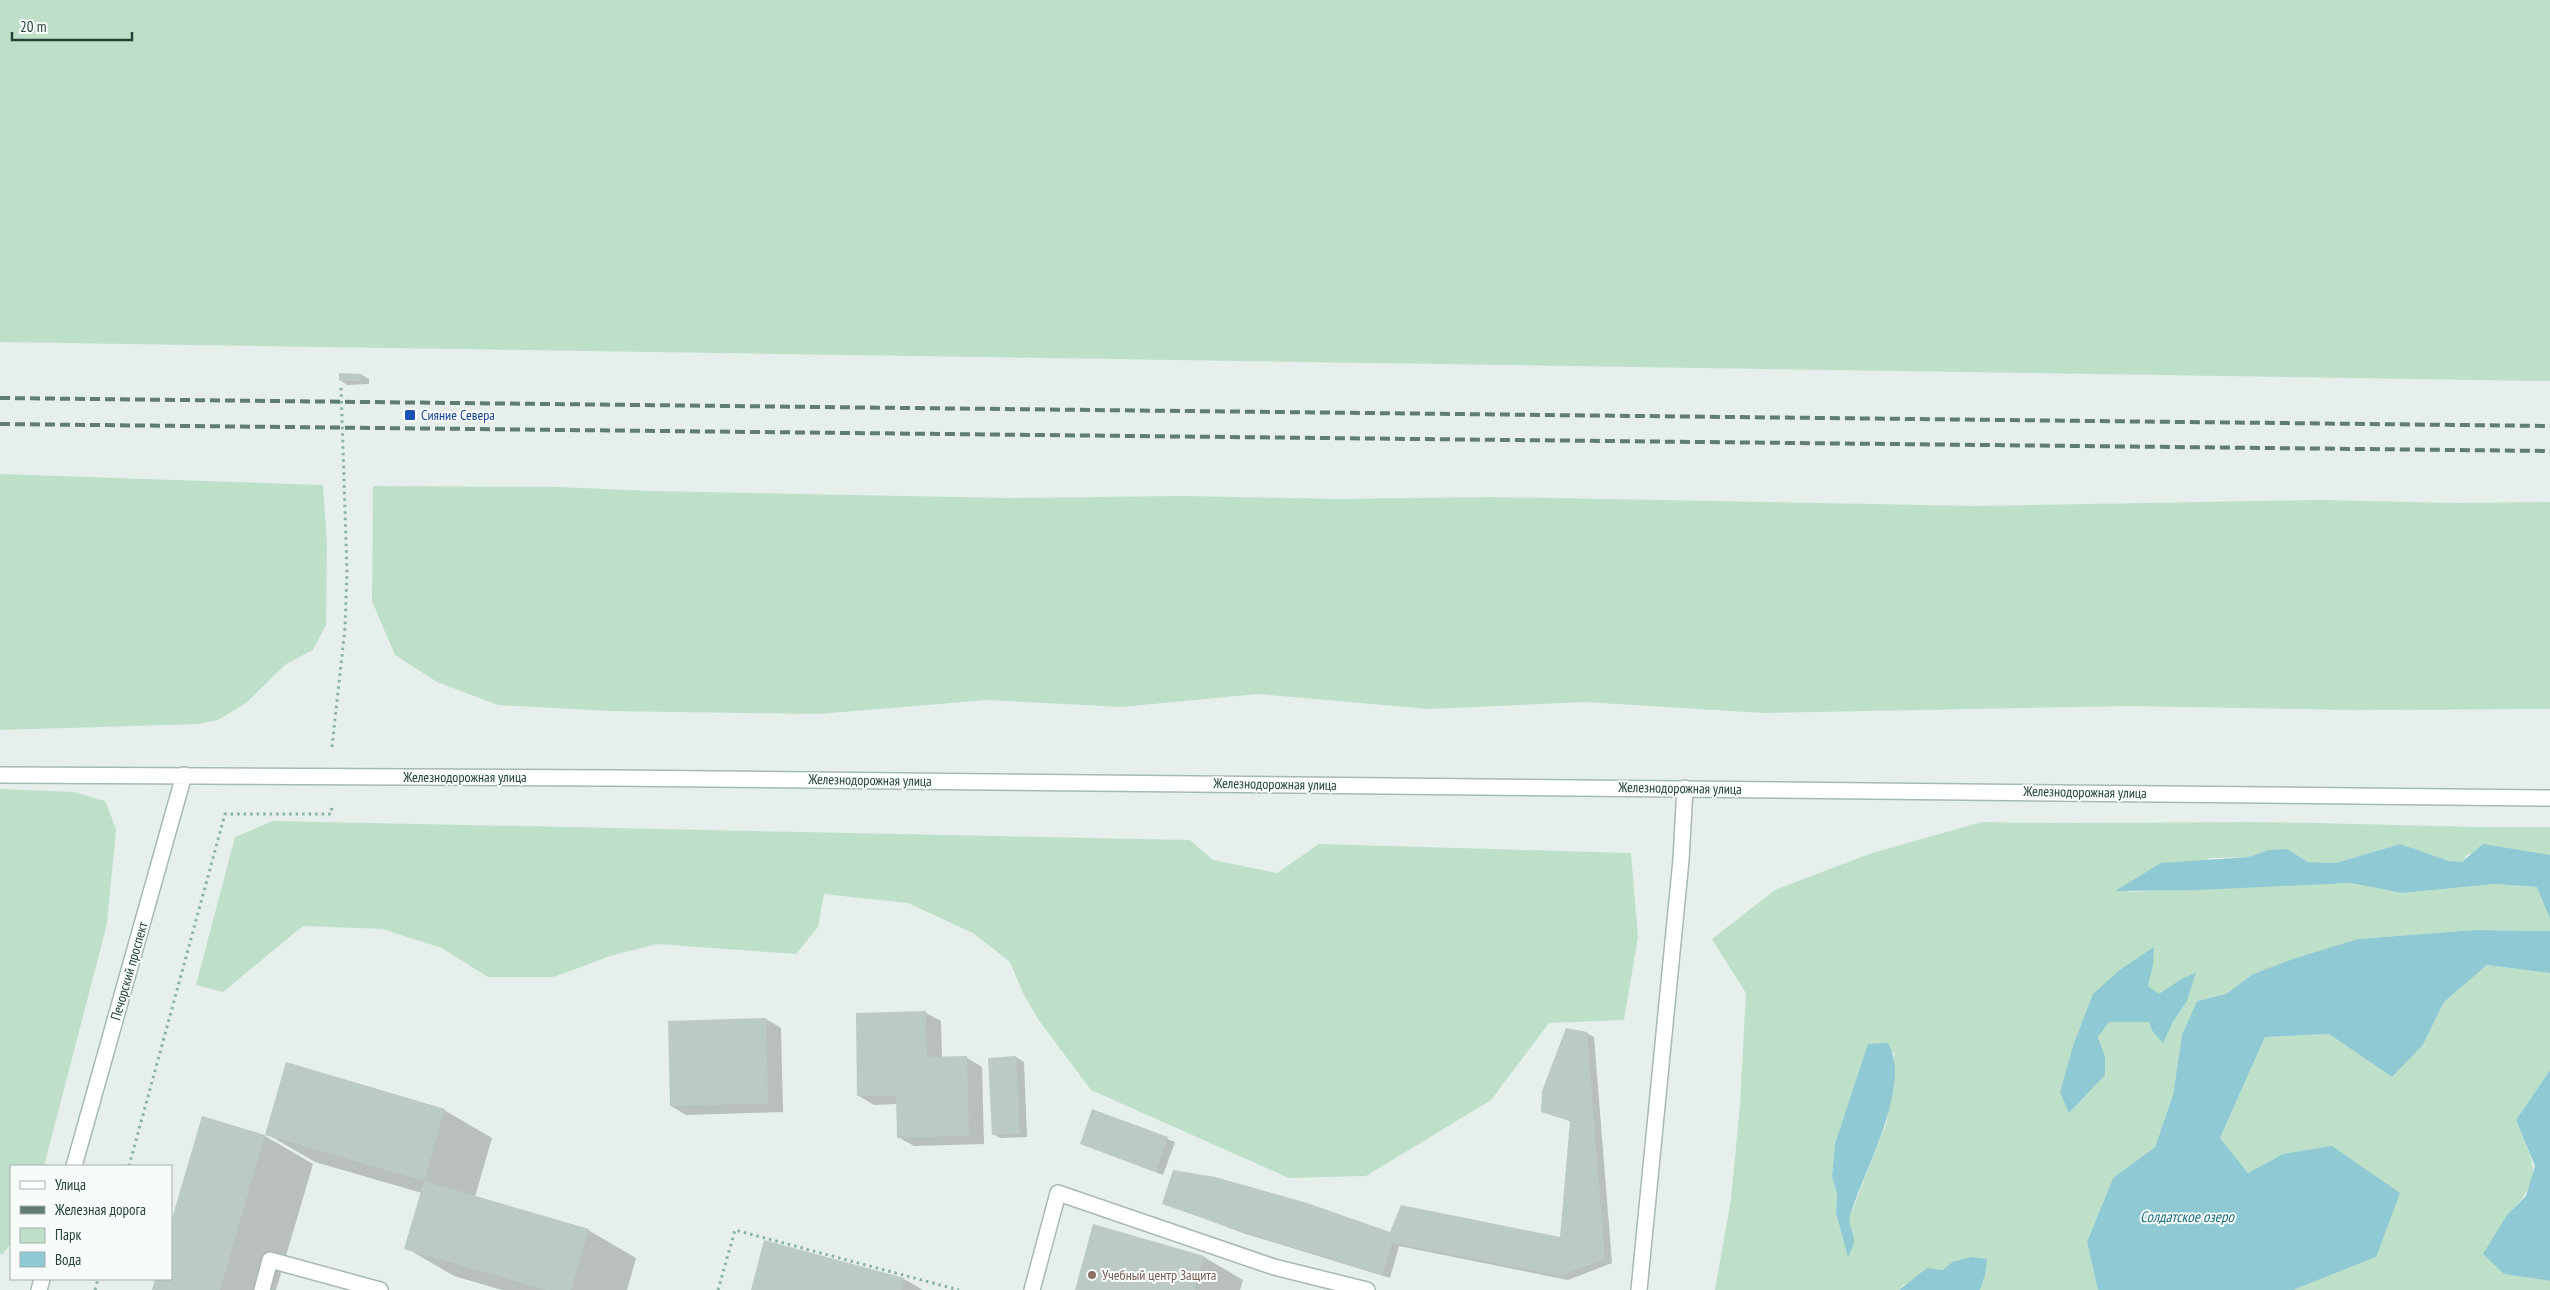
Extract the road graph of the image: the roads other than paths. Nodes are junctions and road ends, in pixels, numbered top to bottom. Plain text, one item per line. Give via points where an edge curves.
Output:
1 (0, 775) edge
2 (184, 775) junction
3 (1684, 788) junction
4 (2550, 798) edge
5 (74, 1165) edge
6 (262, 1290) edge
7 (380, 1290) edge
8 (1032, 1290) edge
9 (1367, 1290) edge
10 (1639, 1290) edge

1 - 2 main road, Железнодорожная улица
2 - 3 main road, Железнодорожная улица
2 - 5 main road, Печорский проспект
3 - 4 main road, Железнодорожная улица
3 - 10 main road via 1681,860
6 - 7 main road via 270,1260
8 - 9 main road via 1058,1194 1274,1267

